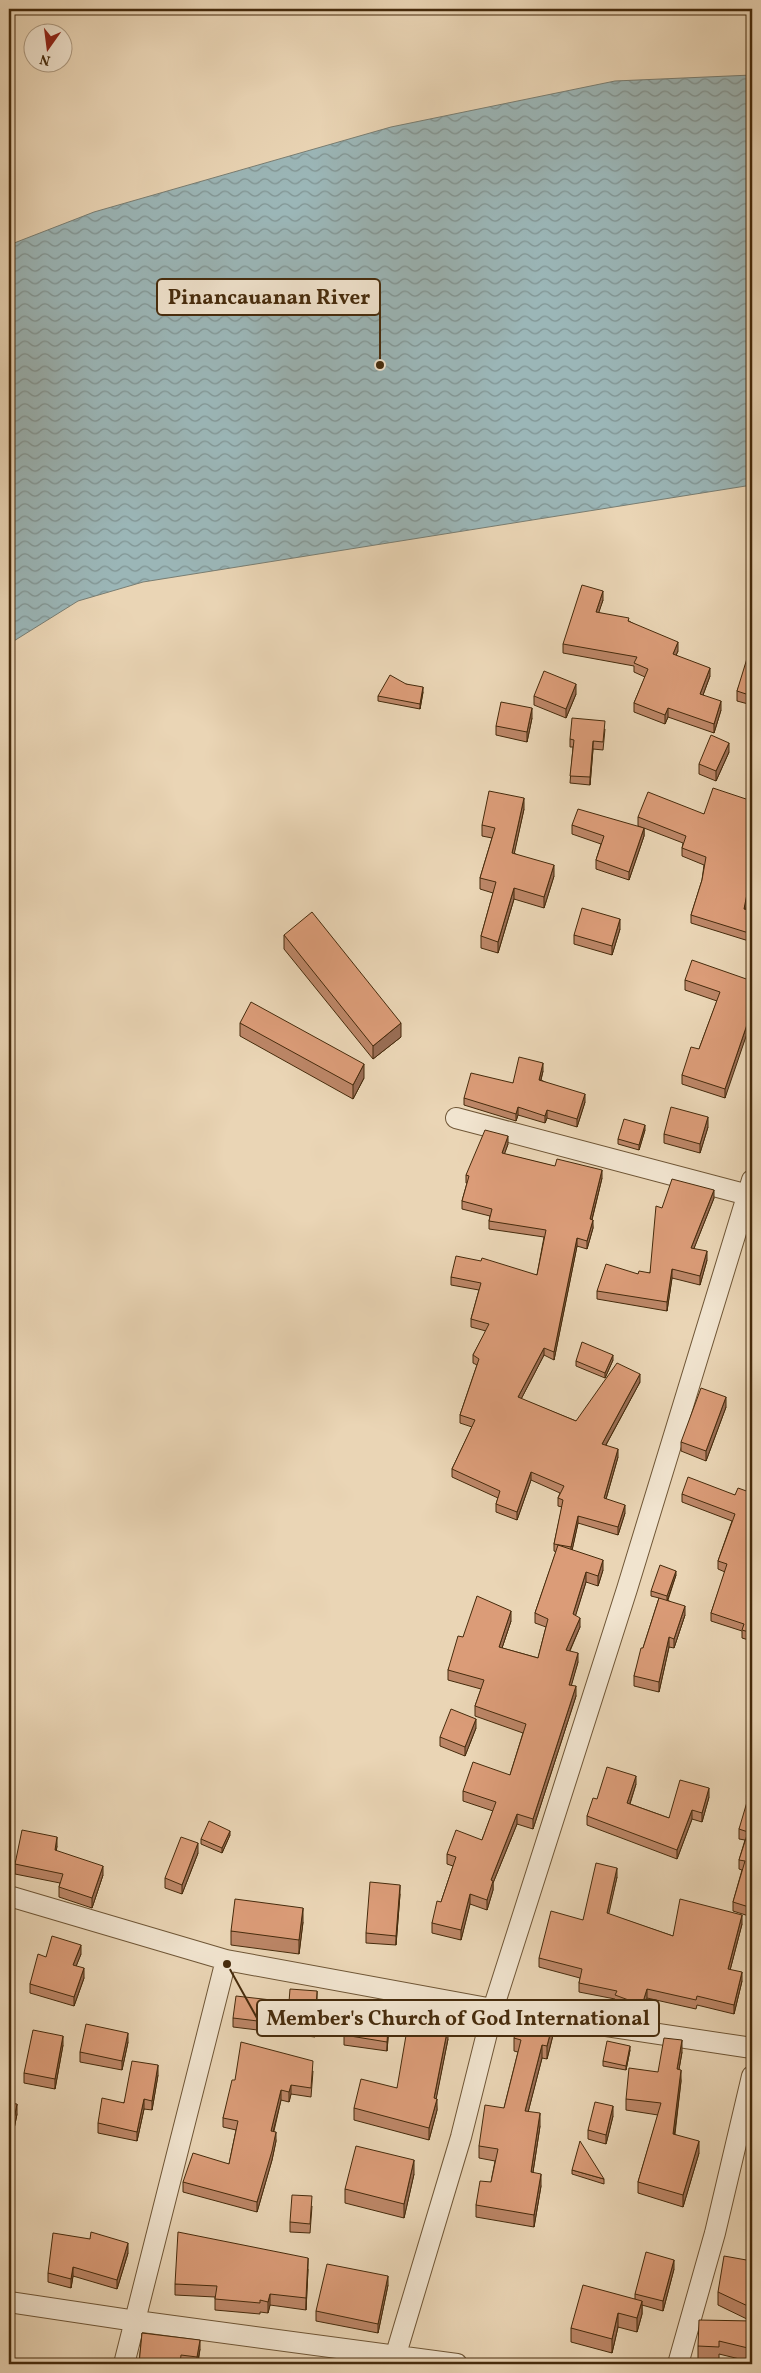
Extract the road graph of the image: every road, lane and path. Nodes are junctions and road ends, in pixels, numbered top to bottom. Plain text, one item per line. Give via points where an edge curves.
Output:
1 (456, 1118) dead end
2 (750, 1188) edge
3 (9, 1896) edge
4 (226, 1960) junction
5 (493, 2009) junction
6 (752, 2048) edge
7 (752, 2076) edge
8 (9, 2302) edge
9 (136, 2321) junction
10 (394, 2360) edge
11 (124, 2364) edge
12 (457, 2364) edge
13 (678, 2364) edge

1 - 2 street
2 - 5 street via 624,1599
3 - 4 street
4 - 5 street
4 - 9 street
5 - 6 street
5 - 10 street via 461,2138
7 - 13 street via 715,2233
8 - 9 street
9 - 10 street
9 - 11 street
10 - 12 street

